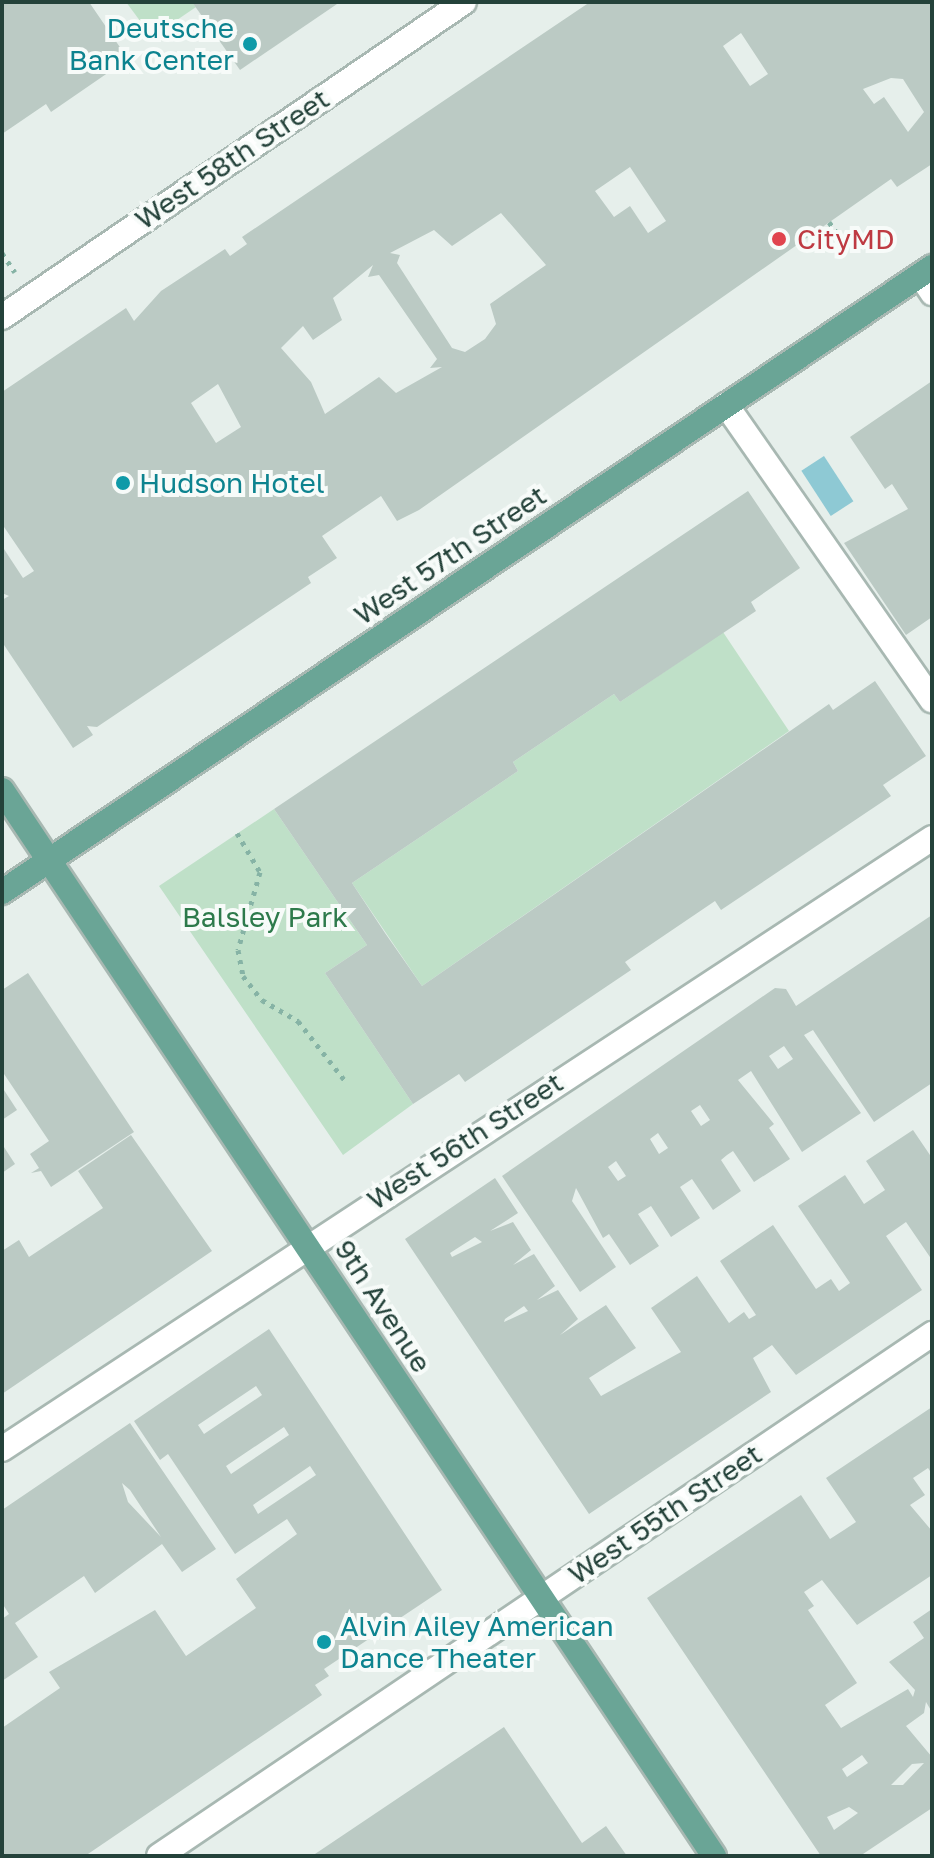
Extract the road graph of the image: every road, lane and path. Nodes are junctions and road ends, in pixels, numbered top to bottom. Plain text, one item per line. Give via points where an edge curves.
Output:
1 (464, 2) edge
2 (829, 222) dead end
3 (842, 240) dead end
4 (928, 279) edge
5 (2, 317) edge
6 (726, 405) junction
7 (932, 700) edge
8 (2, 790) edge
9 (237, 833) dead end
10 (932, 838) edge
11 (49, 861) junction
12 (2, 892) edge
13 (346, 1082) dead end
14 (307, 1244) junction
15 (932, 1334) edge
16 (2, 1449) edge
17 (538, 1600) junction
18 (159, 1856) edge
19 (714, 1856) edge

1 - 5 street, West 58th Street
2 - 3 path
4 - 6 main road, West 57th Street
6 - 7 street
6 - 11 main road, West 57th Street
8 - 11 main road, 9th Avenue
9 - 13 path via 260,872 238,950 243,976 262,1000 298,1021
10 - 14 street, West 56th Street
11 - 12 main road, West 57th Street
11 - 14 main road, 9th Avenue
14 - 16 street, West 56th Street
14 - 17 main road, 9th Avenue
15 - 17 street, West 55th Street
17 - 18 street, West 55th Street
17 - 19 main road, 9th Avenue

